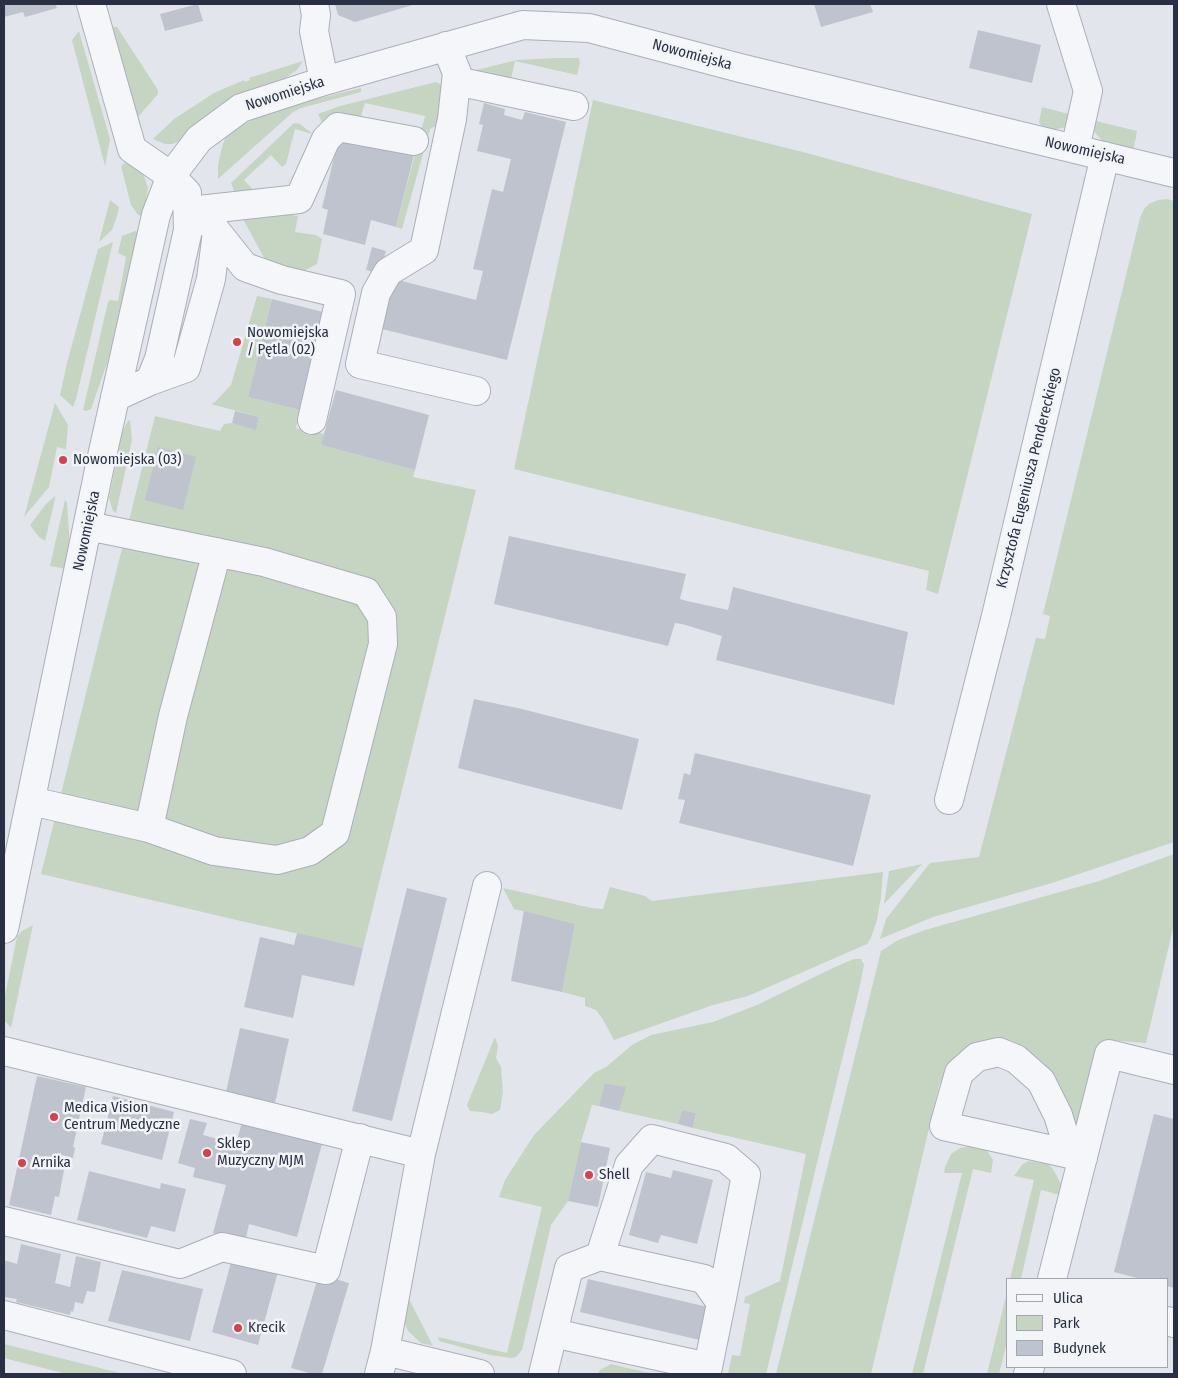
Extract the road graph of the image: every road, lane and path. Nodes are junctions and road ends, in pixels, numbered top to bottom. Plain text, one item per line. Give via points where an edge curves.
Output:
1 (91, 4) edge
2 (314, 4) edge
3 (1061, 4) edge
4 (446, 46) junction
5 (324, 81) junction
6 (456, 81) junction
7 (574, 106) dead end
8 (414, 141) dead end
9 (1075, 149) junction
10 (1105, 156) junction
11 (1174, 173) edge
12 (186, 193) junction
13 (217, 232) junction
14 (150, 381) junction
15 (476, 391) dead end
16 (115, 396) junction
17 (312, 420) dead end
18 (88, 526) junction
19 (217, 552) junction
20 (949, 800) dead end
21 (31, 801) junction
22 (149, 828) junction
23 (486, 886) dead end
24 (4, 929) edge
25 (4, 1051) edge
26 (1174, 1070) edge
27 (360, 1138) junction
28 (421, 1154) junction
29 (1076, 1156) junction
30 (4, 1222) edge
31 (600, 1256) junction
32 (1052, 1278) edge
33 (721, 1303) junction
34 (4, 1315) edge
35 (552, 1333) junction
36 (382, 1362) edge
37 (707, 1371) edge
38 (232, 1374) edge
39 (480, 1374) edge
40 (543, 1374) edge

1 - 12 street via 132,149
2 - 5 street via 314,31
3 - 9 street via 1088,91
4 - 5 street, Nowomiejska
4 - 6 street
4 - 9 street, Nowomiejska via 523,25 589,28
5 - 12 street, Nowomiejska via 241,108 199,139
6 - 7 street
6 - 15 street via 452,119 424,250 388,272 376,294 360,364
8 - 12 street via 338,127 326,139 299,199
9 - 10 street, Nowomiejska
10 - 11 street, Nowomiejska
10 - 20 street, Krzysztofa Eugeniusza Pendereckiego
12 - 13 street
12 - 14 street via 188,230 159,359
12 - 16 street, Nowomiejska via 156,215
13 - 14 street via 211,279 186,368
13 - 17 street via 245,267 341,294
14 - 16 street
16 - 18 street, Nowomiejska
18 - 19 street
18 - 21 street, Nowomiejska
19 - 22 street via 173,716
19 - 22 street via 264,562 366,592 382,617 383,644 335,833 310,852 277,860 214,851
21 - 22 street
21 - 24 street, Nowomiejska
23 - 28 street
25 - 27 street
26 - 29 street via 1109,1054
27 - 28 street
27 - 30 street via 326,1270 222,1246 180,1264
28 - 36 street
29 - 29 street via 944,1126 959,1072 977,1057 999,1052 1016,1059 1041,1081
29 - 32 street
31 - 33 street via 704,1279
31 - 33 street via 629,1164 652,1139 726,1158 746,1175
31 - 35 street via 569,1268
33 - 37 street
34 - 38 street
35 - 37 street
35 - 40 street
36 - 39 street

